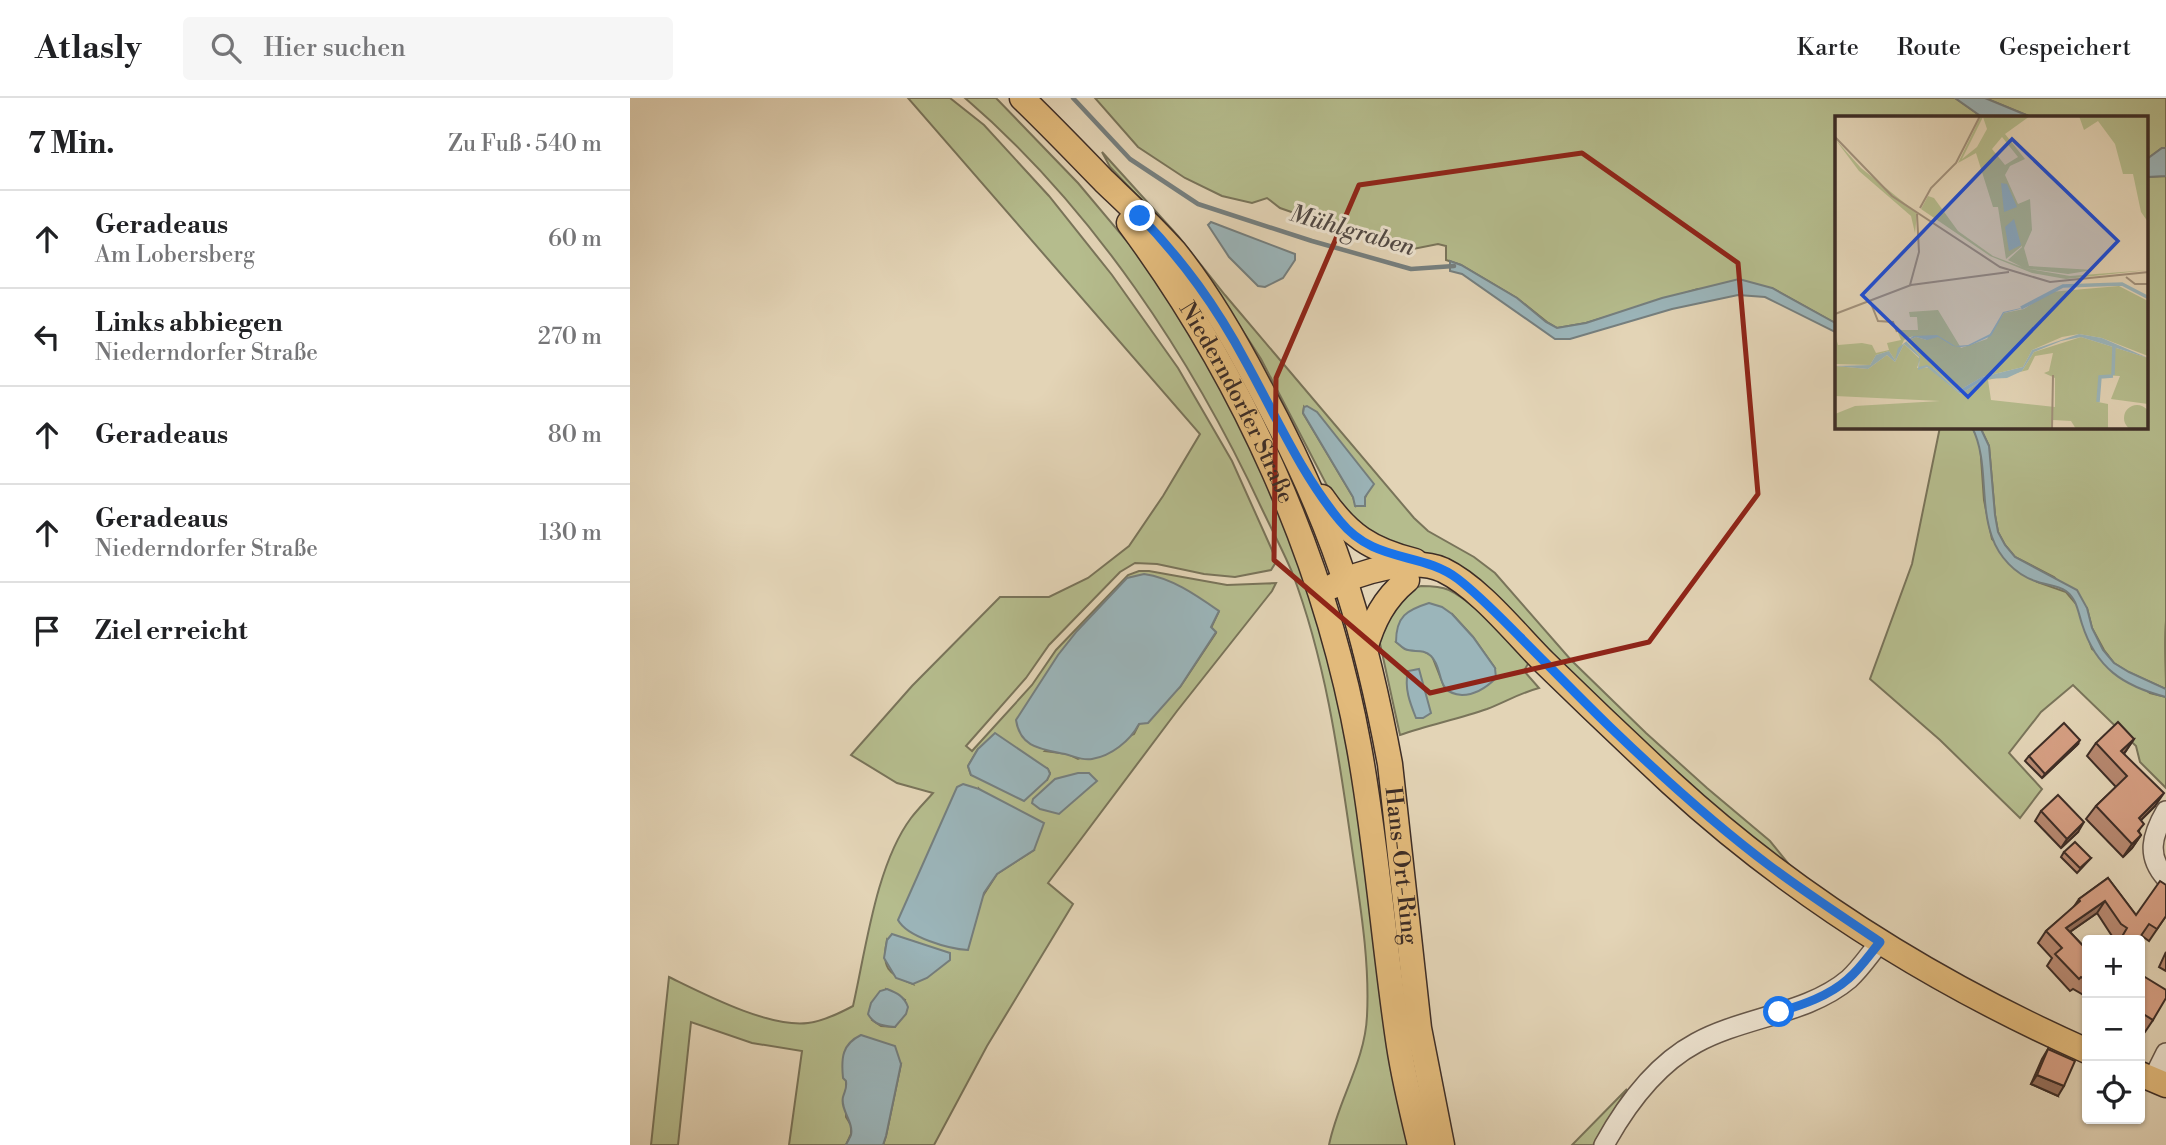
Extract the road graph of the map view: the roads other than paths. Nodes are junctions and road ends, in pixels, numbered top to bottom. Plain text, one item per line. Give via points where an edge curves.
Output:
1 (1022, 98) edge
2 (1081, 158) junction
3 (1293, 452) junction
4 (1427, 564) junction
5 (1407, 580) junction
6 (1347, 585) junction
7 (1471, 590) junction
8 (1321, 592) junction
9 (1365, 649) junction
10 (2166, 811) edge
11 (2166, 878) edge
12 (1880, 942) junction
13 (2082, 1049) edge
14 (2166, 1053) edge
15 (2153, 1079) edge
16 (1420, 1145) edge
17 (1442, 1145) edge
18 (1604, 1145) edge

1 - 2 main road, Niederndorfer Straße
2 - 3 main road, Niederndorfer Straße via 1193,276 1232,335
2 - 8 main road, Niederndorfer Straße via 1209,342 1259,442
3 - 4 main road via 1351,532 1382,552
3 - 6 main road, Niederndorfer Straße
4 - 6 main road via 1403,566
4 - 7 main road
5 - 6 main road
5 - 7 main road via 1442,580
5 - 9 main road via 1386,601
6 - 8 main road
6 - 9 main road, Hans-Ort-Ring
7 - 12 main road via 1675,786 1769,865
8 - 16 main road, Hans-Ort-Ring via 1359,745 1399,1049
9 - 17 main road, Hans-Ort-Ring via 1390,764 1419,1028
10 - 11 street via 2152,855
12 - 13 main road via 1978,998
12 - 18 street via 1848,979 1831,991 1719,1032 1685,1051 1645,1084
14 - 15 street

